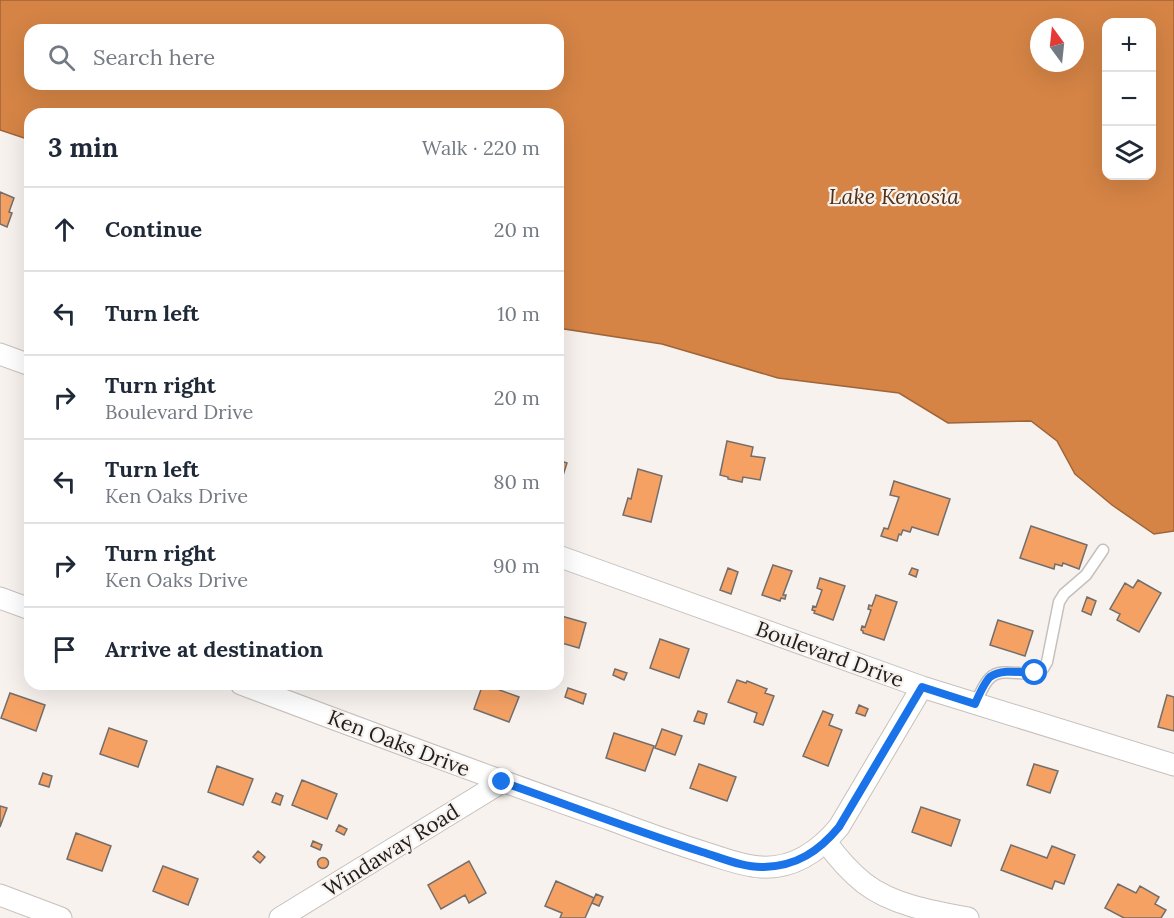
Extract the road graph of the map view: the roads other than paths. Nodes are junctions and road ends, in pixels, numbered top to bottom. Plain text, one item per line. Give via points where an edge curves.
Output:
1 (0, 354) edge
2 (24, 363) edge
3 (1103, 550) dead end
4 (564, 558) edge
5 (0, 598) edge
6 (24, 607) edge
7 (922, 687) junction
8 (257, 690) edge
9 (975, 704) junction
10 (1174, 765) edge
11 (502, 782) junction
12 (826, 842) junction
13 (0, 895) edge
14 (26, 911) edge
15 (61, 918) edge
16 (280, 918) edge
17 (968, 918) edge

1 - 2 street
3 - 9 lane via 1086,575 1059,602 1042,670 1009,672 990,678
4 - 7 street, Boulevard Drive
5 - 6 street
7 - 9 street, Boulevard Drive
7 - 12 street, Ken Oaks Drive via 839,827
8 - 11 street, Ken Oaks Drive
9 - 10 street, Boulevard Drive
11 - 12 street, Ken Oaks Drive via 747,866 788,863
11 - 16 street, Windaway Road
12 - 17 street via 840,861 881,893 915,908
13 - 14 street
14 - 15 street

